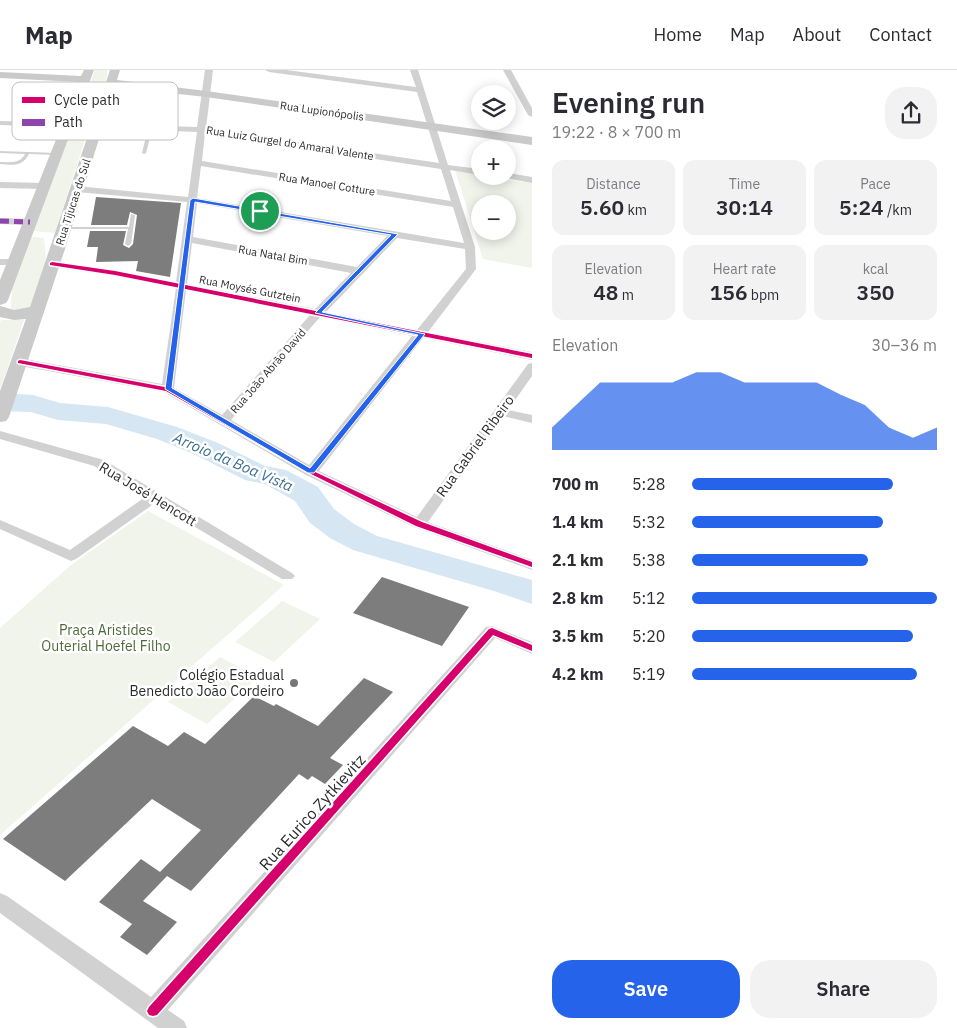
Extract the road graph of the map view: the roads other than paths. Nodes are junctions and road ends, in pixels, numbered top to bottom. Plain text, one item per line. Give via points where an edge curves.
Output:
1 (209, 70) edge
2 (269, 70) edge
3 (414, 70) edge
4 (508, 70) edge
5 (0, 74) edge
6 (87, 75) edge
7 (113, 76) edge
8 (144, 82) edge
9 (178, 89) edge
10 (421, 90) junction
11 (206, 94) junction
12 (531, 110) edge
13 (433, 127) junction
14 (201, 130) junction
15 (178, 131) edge
16 (67, 140) edge
17 (81, 140) edge
18 (146, 140) edge
19 (532, 141) edge
20 (0, 152) edge
21 (28, 153) junction
22 (144, 153) dead end
23 (57, 154) junction
24 (196, 163) junction
25 (0, 164) edge
26 (445, 167) junction
27 (471, 171) edge
28 (516, 177) edge
29 (532, 180) edge
30 (0, 185) edge
31 (44, 186) junction
32 (77, 188) junction
33 (193, 200) junction
34 (458, 206) junction
35 (133, 215) dead end
36 (0, 221) edge
37 (30, 222) junction
38 (131, 228) junction
39 (54, 234) junction
40 (395, 234) junction
41 (23, 238) junction
42 (188, 240) junction
43 (128, 244) dead end
44 (470, 247) junction
45 (7, 262) edge
46 (52, 264) junction
47 (359, 271) junction
48 (182, 286) junction
49 (0, 300) edge
50 (37, 310) junction
51 (0, 311) edge
52 (318, 313) junction
53 (422, 334) junction
54 (532, 356) edge
55 (20, 362) junction
56 (532, 367) edge
57 (168, 389) junction
58 (500, 412) junction
59 (1, 415) edge
60 (532, 419) edge
61 (223, 421) junction
62 (0, 435) edge
63 (311, 472) junction
64 (153, 498) junction
65 (0, 524) edge
66 (418, 524) junction
67 (532, 566) edge
68 (287, 576) dead end
69 (532, 648) edge
70 (0, 902) edge
71 (153, 1012) junction
72 (176, 1028) edge

1 - 11 street
2 - 10 street
3 - 10 street
4 - 12 street
5 - 6 main road
7 - 8 main road, Rua Lupionópolis
9 - 11 main road, Rua Lupionópolis
10 - 13 street
11 - 13 main road, Rua Lupionópolis
11 - 14 street
13 - 19 main road, Rua Lupionópolis
13 - 26 street
14 - 15 street, Rua Luiz Gurgel do Amaral Valente
14 - 24 street
14 - 26 street, Rua Luiz Gurgel do Amaral Valente
16 - 23 main road, Rua Tijucas do Sul
17 - 32 main road, Rua Tijucas do Sul
18 - 22 lane
20 - 21 lane
21 - 23 lane
21 - 25 lane via 19,162
23 - 31 main road, Rua Tijucas do Sul
24 - 33 street
24 - 34 street, Rua Manoel Cotture
26 - 27 street, Rua Luiz Gurgel do Amaral Valente
26 - 34 street
28 - 29 street
30 - 31 street
31 - 37 main road, Rua Tijucas do Sul
32 - 33 street
32 - 39 main road, Rua Tijucas do Sul
33 - 40 street
33 - 42 street
34 - 44 street
35 - 38 lane
36 - 37 street
37 - 41 main road, Rua Tijucas do Sul
38 - 39 lane
38 - 43 lane
39 - 41 main road
39 - 46 main road, Rua Tijucas do Sul
40 - 44 street
40 - 47 street, Rua João Abrão David
41 - 45 main road, Rua Tijucas do Sul
42 - 47 street, Rua Natal Bim
42 - 48 street
44 - 53 street via 471,269
45 - 49 main road, Rua Tijucas do Sul
46 - 48 street, Rua Moysés Gutztein
46 - 50 main road, Rua Tijucas do Sul
47 - 52 street, Rua João Abrão David
48 - 52 street, Rua Moysés Gutztein
48 - 57 street
50 - 51 main road via 22,315
50 - 55 main road, Rua Tijucas do Sul
52 - 53 street, Rua Moysés Gutztein
52 - 61 street, Rua João Abrão David
53 - 54 street, Rua Moysés Gutztein
53 - 63 street
55 - 57 street
55 - 59 main road, Rua Tijucas do Sul
56 - 58 street, Rua Gabriel Ribeiro
57 - 61 street
58 - 60 street
58 - 66 street, Rua Gabriel Ribeiro
61 - 63 street
62 - 64 street, Rua José Hencott via 99,463
63 - 66 street
64 - 65 street via 71,556
64 - 68 street, Rua José Hencott
66 - 67 street
69 - 71 street, Rua Eurico Zytkievitz via 492,631
70 - 71 street
71 - 72 street

